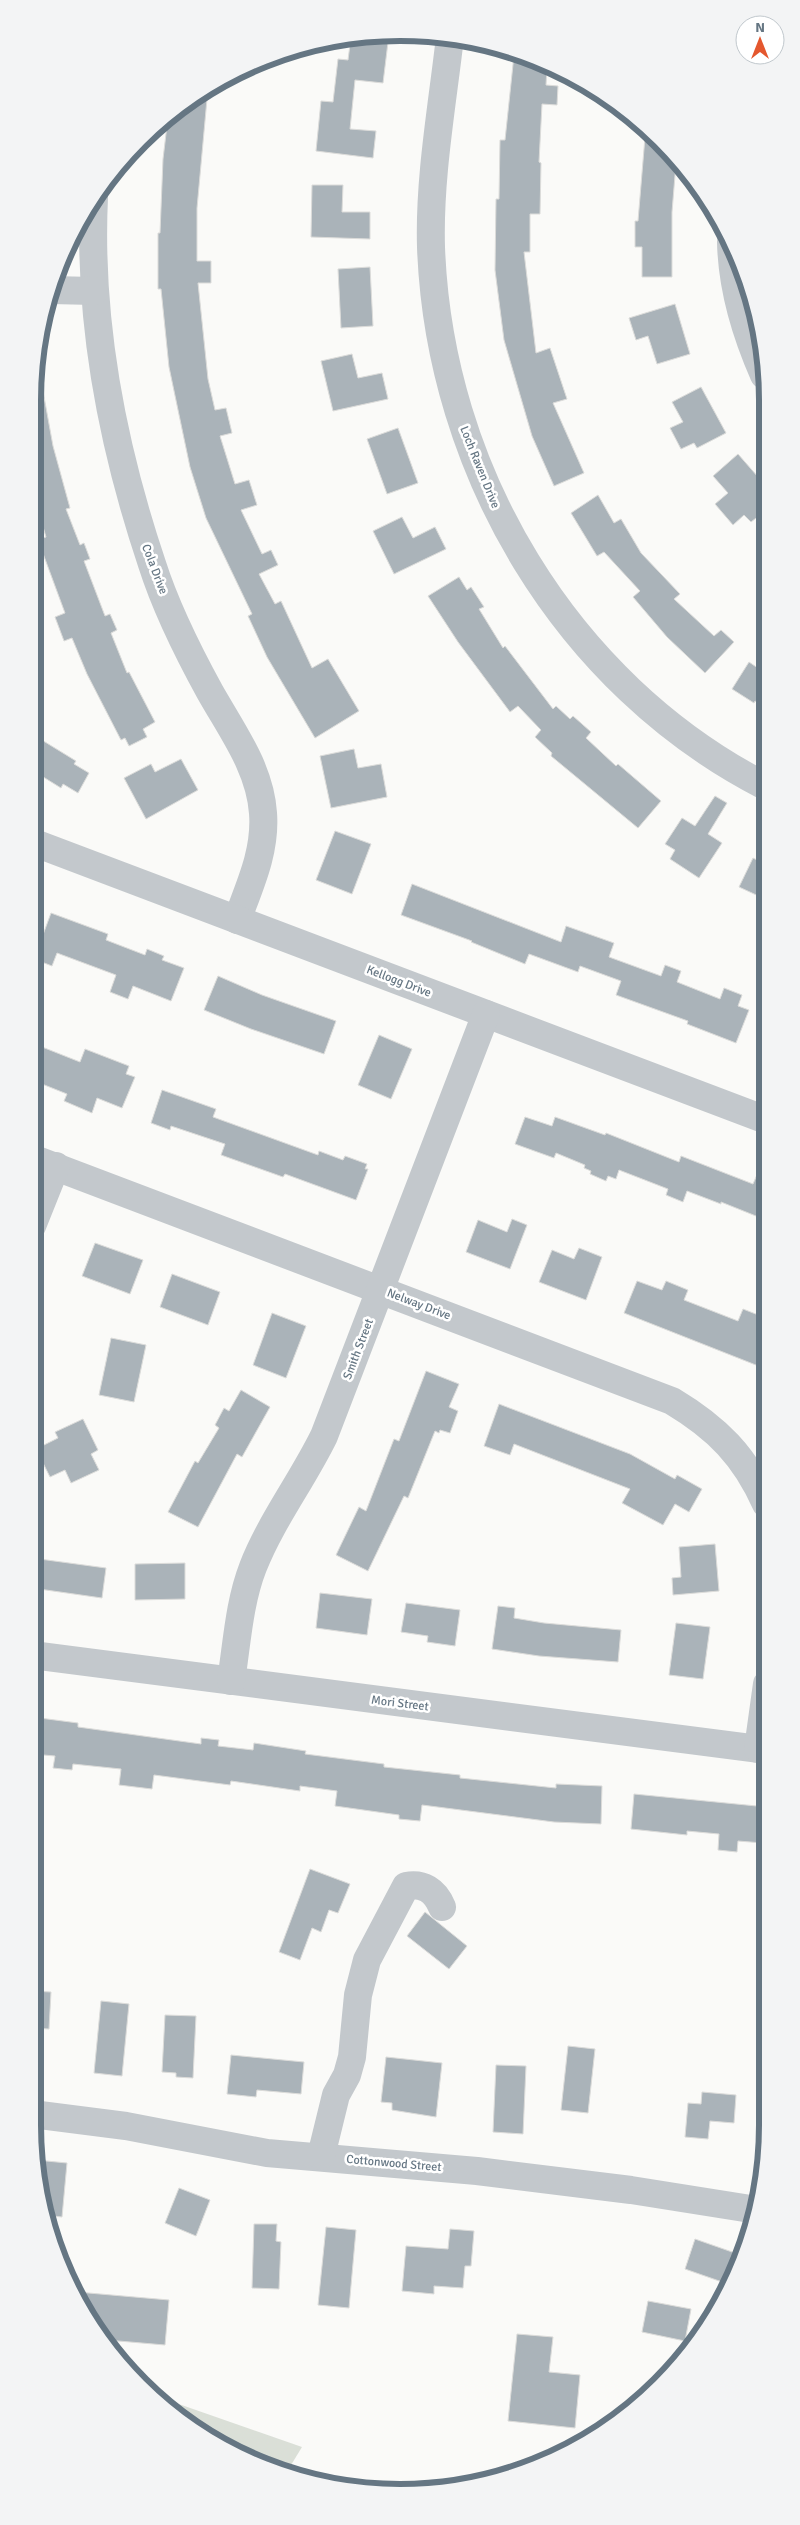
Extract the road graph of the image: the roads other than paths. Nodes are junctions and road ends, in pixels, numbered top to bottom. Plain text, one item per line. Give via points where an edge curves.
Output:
1 (449, 44) edge
2 (94, 213) edge
3 (734, 271) edge
4 (58, 290) edge
5 (94, 291) junction
6 (756, 358) edge
7 (759, 782) edge
8 (41, 845) edge
9 (237, 920) junction
10 (486, 1014) junction
11 (759, 1117) edge
12 (44, 1162) edge
13 (41, 1178) edge
14 (382, 1290) junction
15 (759, 1491) edge
16 (41, 1656) edge
17 (231, 1681) junction
18 (759, 1749) edge
19 (442, 1907) dead end
20 (41, 2115) edge
21 (321, 2156) junction
22 (749, 2209) edge

1 - 7 street, Loch Raven Drive via 433,188 431,247 445,365 481,476 506,529 536,579 575,631 615,676 660,718
2 - 5 street, Cola Drive
3 - 6 street via 738,303
4 - 5 street
5 - 9 street, Cola Drive via 113,428 130,499 179,631 248,758 259,788 263,814 262,842 257,866
8 - 9 street, Kellogg Drive
9 - 10 street, Kellogg Drive
10 - 11 street, Kellogg Drive
10 - 14 street, Smith Street
12 - 13 street
12 - 14 street, Nelway Drive
14 - 15 street, Nelway Drive via 672,1401 722,1436 742,1459
14 - 17 street, Smith Street via 324,1436 270,1529 252,1569 241,1611
16 - 17 street, Mori Street
17 - 18 street, Mori Street
19 - 21 street via 438,1896 425,1886 406,1886 367,1960 358,1995 352,2057 347,2076 336,2095
20 - 21 street, Cottonwood Street via 126,2126 267,2153
21 - 22 street, Cottonwood Street via 477,2170

